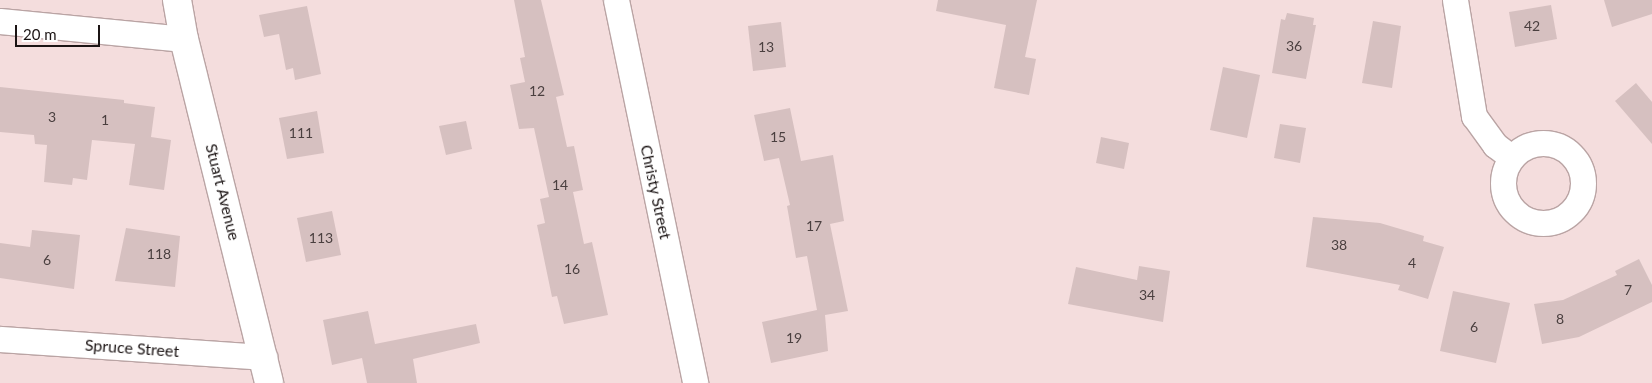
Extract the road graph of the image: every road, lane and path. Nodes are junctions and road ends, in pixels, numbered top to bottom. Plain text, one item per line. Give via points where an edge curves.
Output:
1 (177, 0) edge
2 (616, 0) edge
3 (1455, 0) edge
4 (0, 22) edge
5 (184, 39) junction
6 (1511, 157) dead end
7 (0, 339) edge
8 (267, 370) edge
9 (695, 383) edge

1 - 5 street, Stuart Avenue
2 - 9 street, Christy Street
3 - 6 street via 1474,116 1495,145
4 - 5 street
5 - 8 street, Stuart Avenue
7 - 8 street, Spruce Street

